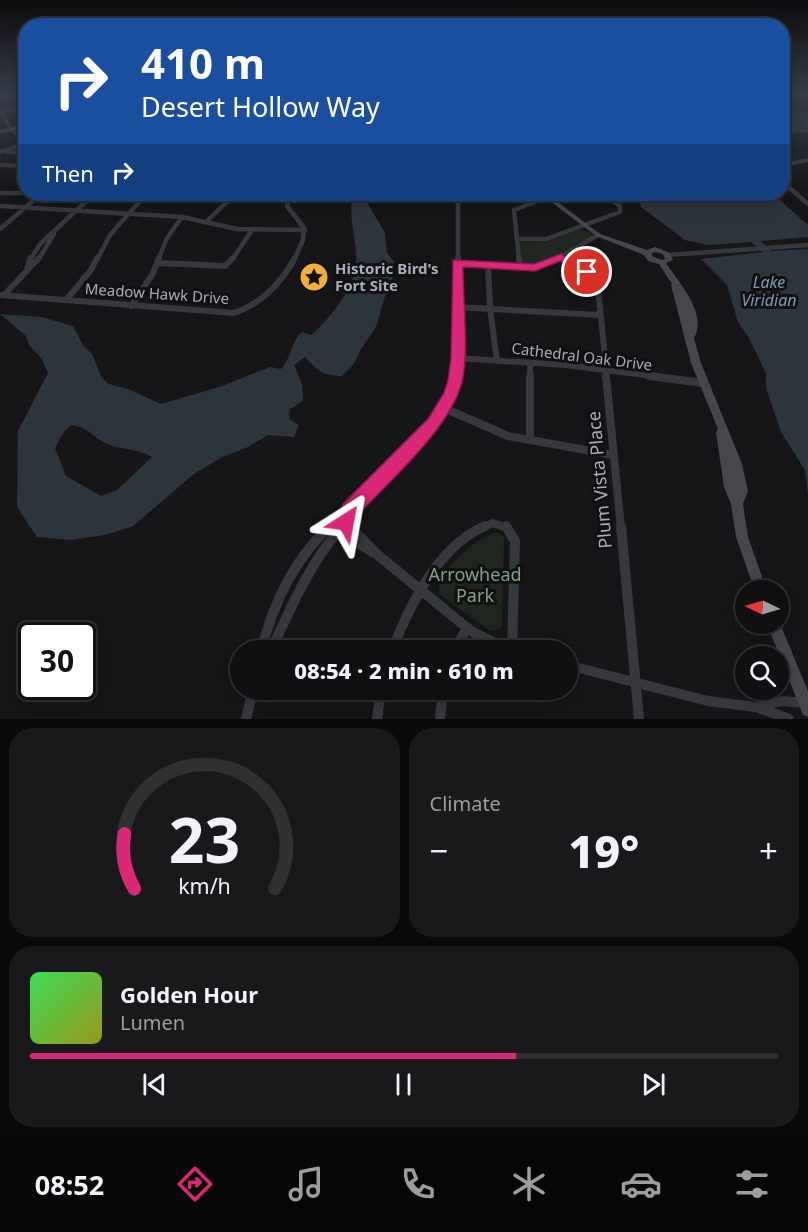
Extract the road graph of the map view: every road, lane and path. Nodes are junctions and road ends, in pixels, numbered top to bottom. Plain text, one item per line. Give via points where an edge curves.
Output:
1 (16, 128) edge
2 (11, 129) junction
3 (0, 132) edge
4 (18, 136) edge
5 (18, 146) edge
6 (1, 152) edge
7 (18, 153) edge
8 (808, 160) edge
9 (790, 164) edge
10 (0, 165) edge
11 (18, 166) edge
12 (790, 188) edge
13 (0, 193) edge
14 (18, 193) edge
15 (33, 201) edge
16 (87, 201) edge
17 (139, 201) edge
18 (228, 201) edge
19 (289, 201) edge
20 (458, 201) edge
21 (534, 201) edge
22 (553, 201) edge
23 (613, 201) edge
24 (29, 204) junction
25 (808, 204) edge
26 (0, 206) edge
27 (24, 208) junction
28 (48, 208) junction
29 (77, 210) junction
30 (128, 213) junction
31 (182, 217) junction
32 (207, 221) junction
33 (584, 226) junction
34 (0, 229) edge
35 (252, 230) junction
36 (305, 230) junction
37 (598, 235) junction
38 (516, 239) junction
39 (808, 245) edge
40 (647, 253) junction
41 (668, 255) junction
42 (561, 257) junction
43 (662, 262) junction
44 (457, 263) junction
45 (158, 264) junction
46 (488, 265) junction
47 (520, 267) junction
48 (3, 293) edge
49 (67, 299) junction
50 (131, 306) junction
51 (456, 307) junction
52 (490, 309) junction
53 (600, 315) junction
54 (457, 358) junction
55 (497, 361) junction
56 (530, 363) junction
57 (605, 371) junction
58 (703, 383) junction
59 (444, 408) junction
60 (530, 440) junction
61 (613, 455) junction
62 (343, 519) junction
63 (335, 528) junction
64 (379, 556) junction
65 (757, 580) edge
66 (422, 592) junction
67 (467, 628) junction
68 (778, 634) edge
69 (264, 640) edge
70 (276, 640) edge
71 (397, 640) edge
72 (460, 640) edge
73 (487, 640) edge
74 (512, 640) edge
75 (578, 668) edge
76 (635, 683) junction
77 (251, 700) edge
78 (380, 700) edge
79 (442, 700) edge
80 (756, 707) junction
81 (807, 707) edge
82 (246, 719) edge
83 (377, 719) edge
84 (440, 719) edge
85 (639, 719) edge
86 (789, 719) edge

1 - 2 street
2 - 3 street
2 - 4 street
5 - 6 street
6 - 7 street
8 - 9 street
10 - 11 street
12 - 25 street
13 - 14 street
15 - 24 street
16 - 29 street
17 - 30 street
18 - 32 street
19 - 36 street via 287,206
20 - 44 street
21 - 38 street via 514,210
22 - 33 street
23 - 33 street via 621,211
24 - 26 street
24 - 27 street
24 - 28 street
26 - 27 street
27 - 28 street
27 - 34 street
28 - 29 street
29 - 30 street
29 - 48 street via 59,227 35,264
30 - 31 street
30 - 49 street
31 - 32 street
31 - 45 street via 167,238
32 - 35 street
33 - 37 street
33 - 38 street via 546,238
35 - 36 street
35 - 45 street via 225,266
36 - 50 street, Meadow Hawk Drive via 286,274 245,310 234,313
37 - 40 street
37 - 42 street
38 - 47 street
39 - 41 street
40 - 41 street via 655,249
40 - 43 street via 651,259
41 - 43 street via 669,260
42 - 47 street via 540,267
42 - 53 street, Plum Vista Place via 593,277
43 - 58 street via 675,285
44 - 46 street
44 - 51 street
45 - 50 street
46 - 47 street
46 - 52 street
48 - 49 street, Meadow Hawk Drive
49 - 50 street, Meadow Hawk Drive
51 - 52 street
51 - 54 street
52 - 53 street
52 - 55 street
53 - 57 street, Plum Vista Place
54 - 55 street, Cathedral Oak Drive
54 - 59 street via 455,380
55 - 56 street, Cathedral Oak Drive
56 - 57 street, Cathedral Oak Drive
56 - 60 street
57 - 58 street, Cathedral Oak Drive
57 - 61 street, Plum Vista Place
58 - 65 street via 720,426 742,537
59 - 60 street via 488,429
59 - 62 street
60 - 61 street
61 - 76 street, Plum Vista Place
62 - 63 street
62 - 64 street
63 - 64 street
63 - 69 street via 299,561 276,600
63 - 70 street via 301,584
64 - 66 street
66 - 67 street
66 - 71 street
66 - 74 street via 463,538 493,523 506,526 515,541
67 - 72 street
67 - 73 street
68 - 81 street
75 - 76 street
76 - 80 street via 708,701
76 - 85 street, Plum Vista Place
77 - 82 street
78 - 83 street
79 - 84 street
80 - 81 street via 782,701
80 - 86 street

